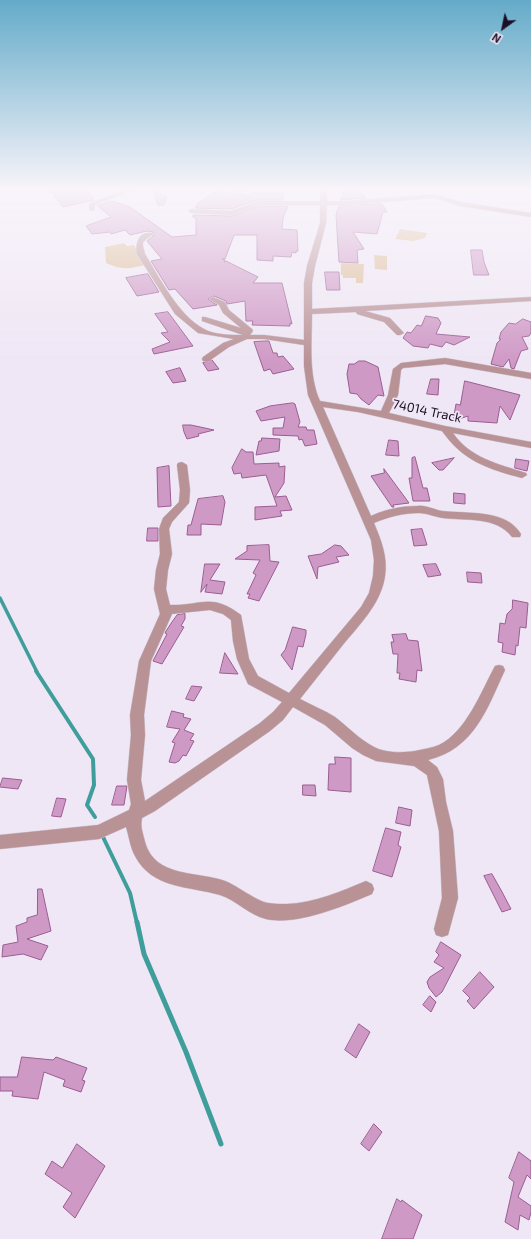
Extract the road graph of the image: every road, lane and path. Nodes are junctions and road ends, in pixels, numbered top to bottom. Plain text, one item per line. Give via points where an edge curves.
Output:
1 (140, 248) edge
2 (316, 248) edge
3 (213, 299) dead end
4 (531, 299) edge
5 (351, 309) junction
6 (309, 312) junction
7 (205, 319) dead end
8 (400, 333) dead end
9 (251, 336) junction
10 (309, 343) junction
11 (206, 359) dead end
12 (531, 376) edge
13 (317, 403) junction
14 (384, 415) junction
15 (445, 429) junction
16 (531, 445) edge
17 (182, 465) dead end
18 (522, 475) dead end
19 (369, 521) junction
20 (516, 534) dead end
21 (165, 609) junction
22 (499, 670) dead end
23 (292, 700) junction
24 (409, 758) junction
25 (135, 815) junction
26 (0, 842) edge
27 (366, 889) dead end
28 (442, 929) dead end

1 - 9 street via 183,317 206,333 233,337
2 - 6 street via 308,283
3 - 9 street via 222,304
4 - 5 street
5 - 6 street
5 - 8 street via 387,320
6 - 10 street
7 - 9 street
9 - 10 street
9 - 11 street via 226,345
10 - 13 street via 309,376
12 - 14 street via 445,361 402,366 397,370 393,395
13 - 14 street, 74014 Track
13 - 19 street
14 - 15 street, 74014 Track
15 - 16 street, 74014 Track
15 - 18 street via 459,448 473,458
17 - 21 street via 184,503 167,521 164,529 166,554 160,589
19 - 20 street via 387,513 420,509 497,520 507,524
19 - 23 street via 381,563 374,596
21 - 23 street via 174,610 204,604 232,613 237,618 243,658 253,680
21 - 25 street via 166,614 152,643 143,672 137,715 134,780 138,804
22 - 24 street via 474,719 456,741 437,752
23 - 24 street via 330,721 368,751 386,757
23 - 25 street via 265,727
24 - 28 street via 432,771 436,778 446,831 450,898
25 - 26 street via 99,832
25 - 27 street via 133,825 140,852 158,871 172,878 223,888 266,911 288,912 314,907

